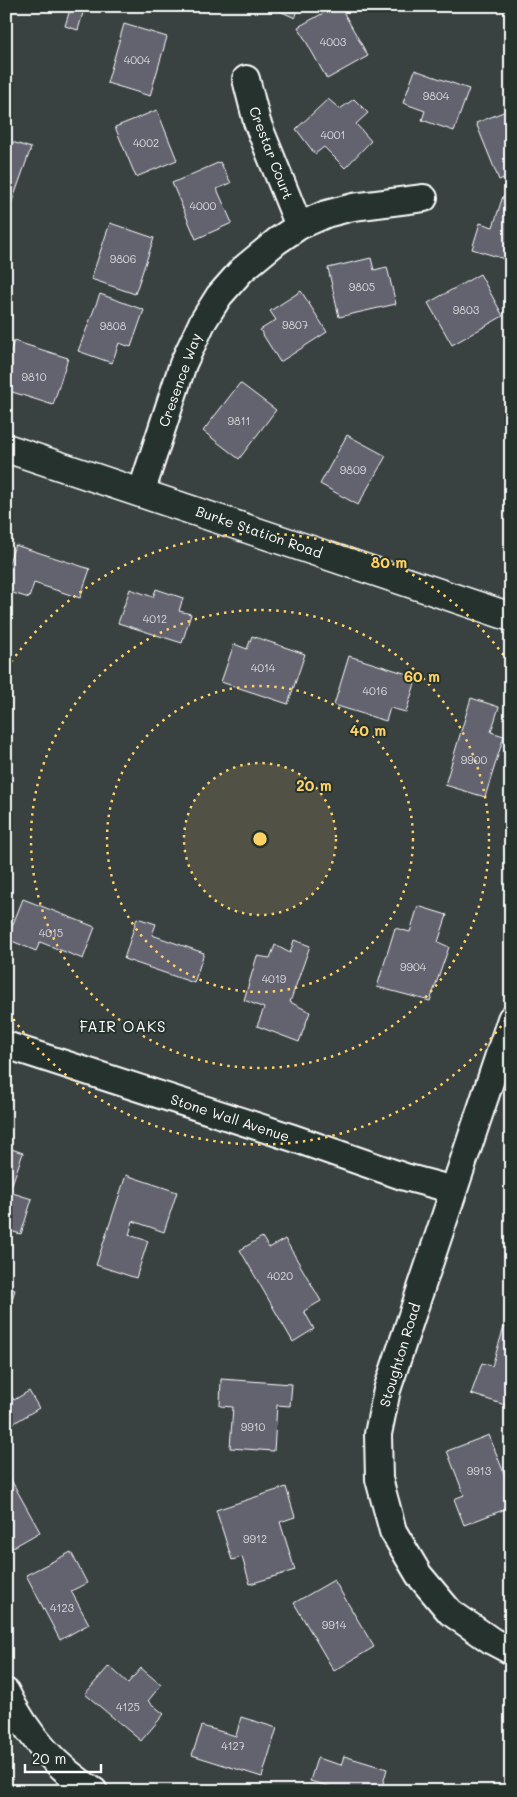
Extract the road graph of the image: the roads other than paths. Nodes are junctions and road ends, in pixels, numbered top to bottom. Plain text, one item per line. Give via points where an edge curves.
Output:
1 (246, 79) dead end
2 (424, 198) dead end
3 (299, 226) junction
4 (6, 448) edge
5 (141, 493) junction
6 (511, 617) edge
7 (511, 1019) edge
8 (6, 1045) edge
9 (454, 1190) junction
10 (511, 1651) edge
11 (6, 1692) edge
12 (94, 1791) edge

1 - 3 street, Crestar Court via 256,122
2 - 3 street, Cresence Way via 353,207
3 - 5 street, Cresence Way via 242,270 202,323 183,364
4 - 5 street, Burke Station Road
5 - 6 street, Burke Station Road
7 - 9 street, Stoughton Road
8 - 9 street, Stone Wall Avenue via 405,1177
9 - 10 street, Stoughton Road via 387,1390 378,1434 379,1479 393,1531 419,1575 450,1612
11 - 12 street via 38,1744 54,1761

